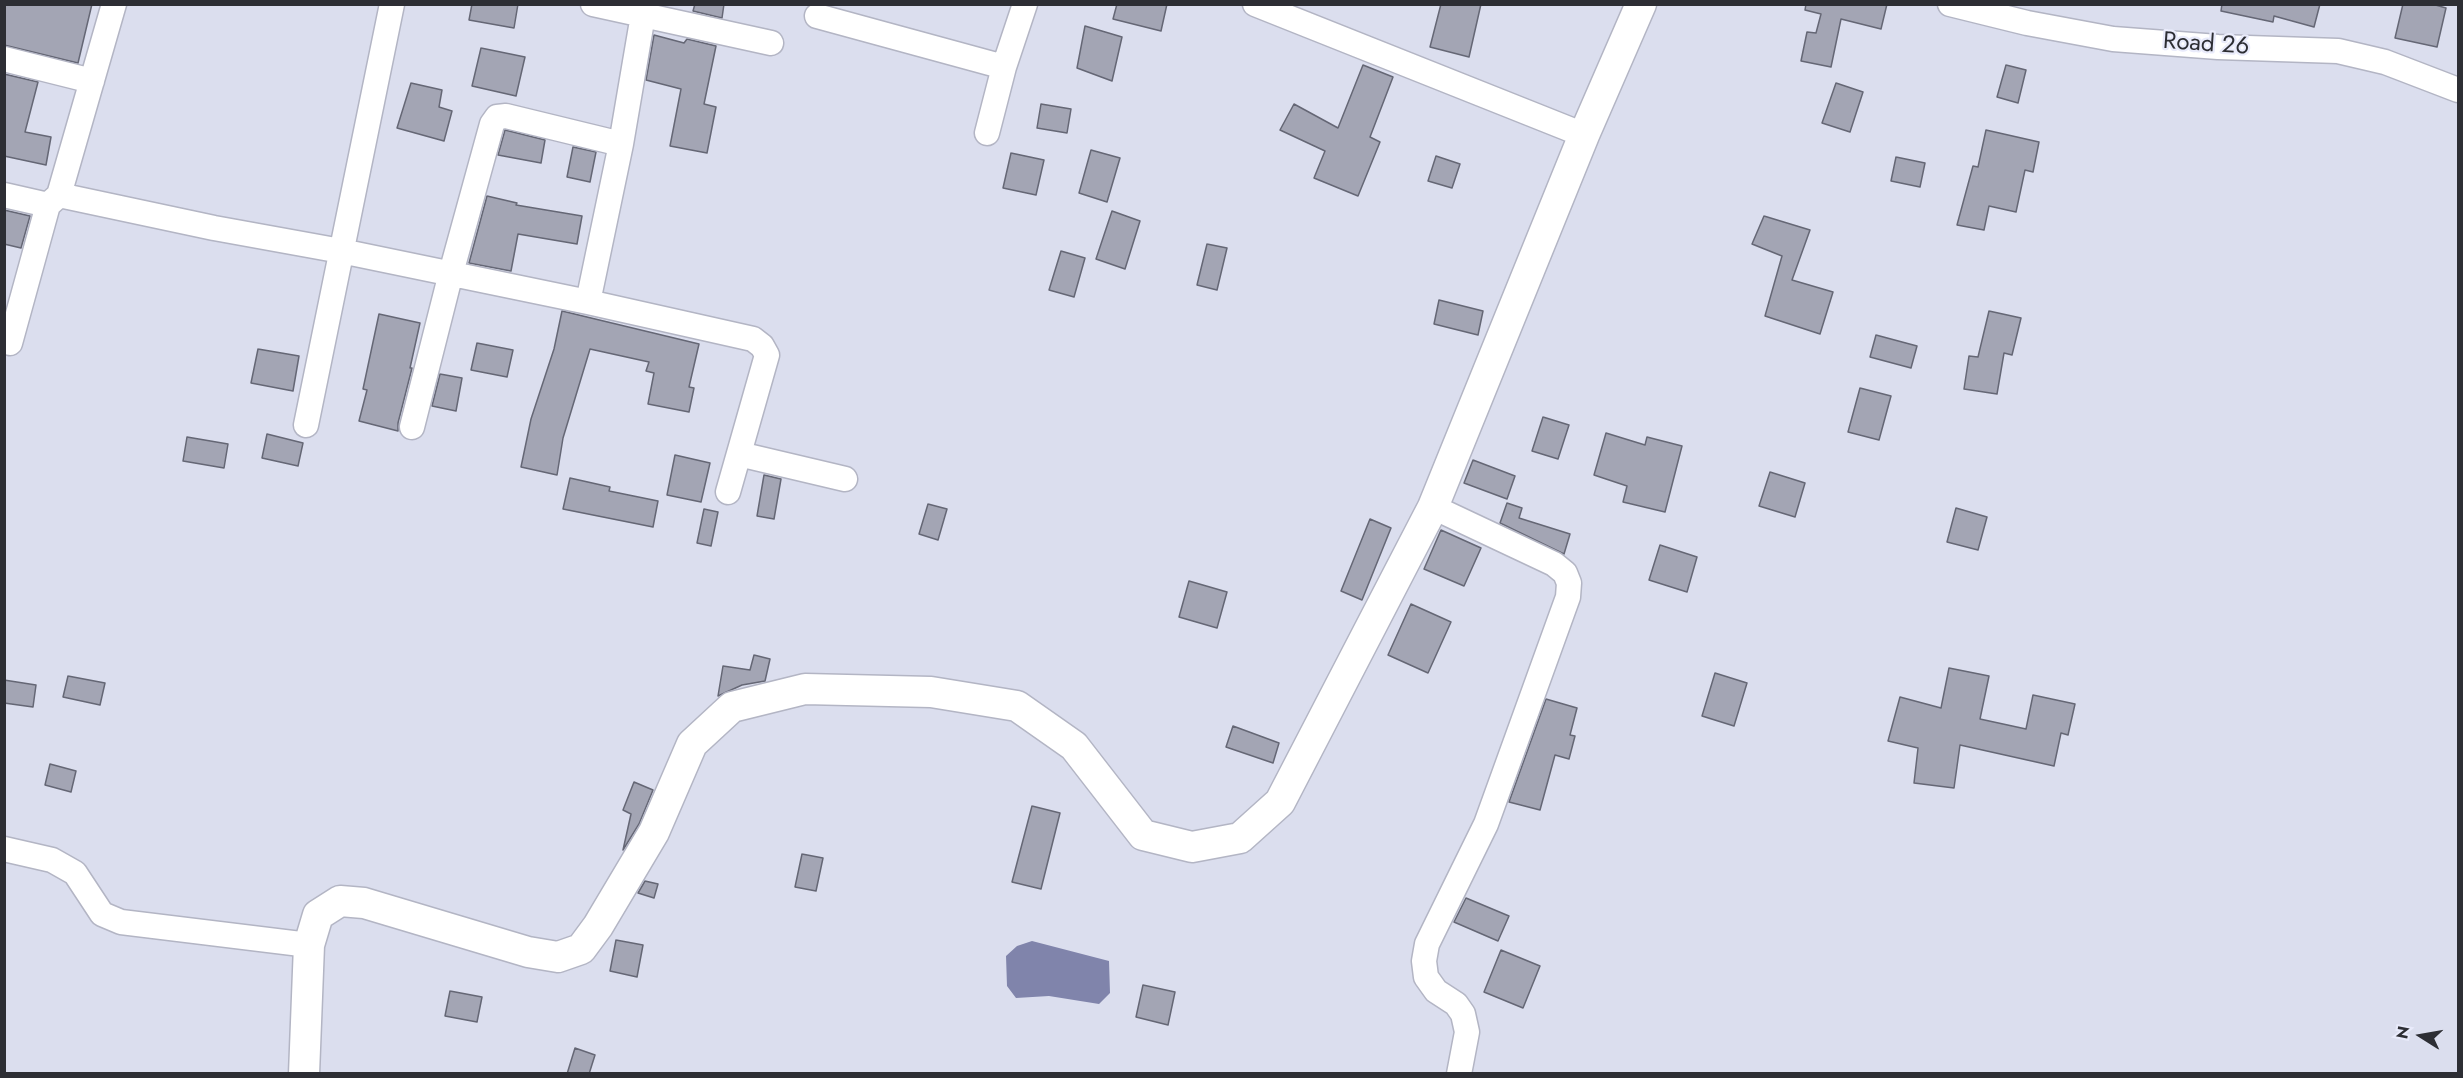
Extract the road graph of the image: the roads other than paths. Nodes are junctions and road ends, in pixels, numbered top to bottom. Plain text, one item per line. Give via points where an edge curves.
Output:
1 (114, 4) edge
2 (392, 4) edge
3 (593, 4) edge
4 (1025, 4) edge
5 (1255, 4) edge
6 (1641, 4) edge
7 (1950, 4) edge
8 (643, 15) junction
9 (817, 16) dead end
10 (771, 43) dead end
11 (4, 59) edge
12 (1004, 67) junction
13 (92, 81) junction
14 (2458, 90) edge
15 (987, 134) dead end
16 (1584, 135) junction
17 (621, 144) junction
18 (4, 195) edge
19 (53, 200) junction
20 (341, 251) junction
21 (451, 273) junction
22 (588, 302) junction
23 (11, 312) edge
24 (10, 343) dead end
25 (306, 425) dead end
26 (412, 427) dead end
27 (739, 454) junction
28 (845, 479) dead end
29 (728, 492) dead end
30 (1433, 507) junction
31 (4, 849) edge
32 (309, 945) junction
33 (304, 1074) edge
34 (1459, 1074) edge

1 - 13 street
2 - 20 street
3 - 8 street
4 - 12 street
5 - 16 street
6 - 16 main road
7 - 14 street, Road 26 via 2113,39 2338,51 2385,63
8 - 10 street
8 - 17 street
9 - 12 street
11 - 13 street
12 - 15 street
13 - 19 street
16 - 30 main road
17 - 21 street via 497,117
17 - 22 street
18 - 19 street
19 - 20 street
19 - 23 street
20 - 21 street
20 - 25 street
21 - 22 street
21 - 26 street
22 - 27 street via 753,339 762,346 767,355
23 - 24 street
27 - 28 street
27 - 29 street
30 - 32 main road via 1280,802 1240,838 1192,847 1143,835 1074,746 1017,706 931,692 805,689 732,707 692,744 654,832 581,949 558,957 528,952 364,903 340,901 318,915
30 - 34 street via 1554,564 1565,573 1569,583 1568,597 1486,824 1427,944 1426,976 1436,991 1456,1004 1463,1014 1467,1032
31 - 32 street via 52,860 75,873 102,914 121,922
32 - 33 main road

